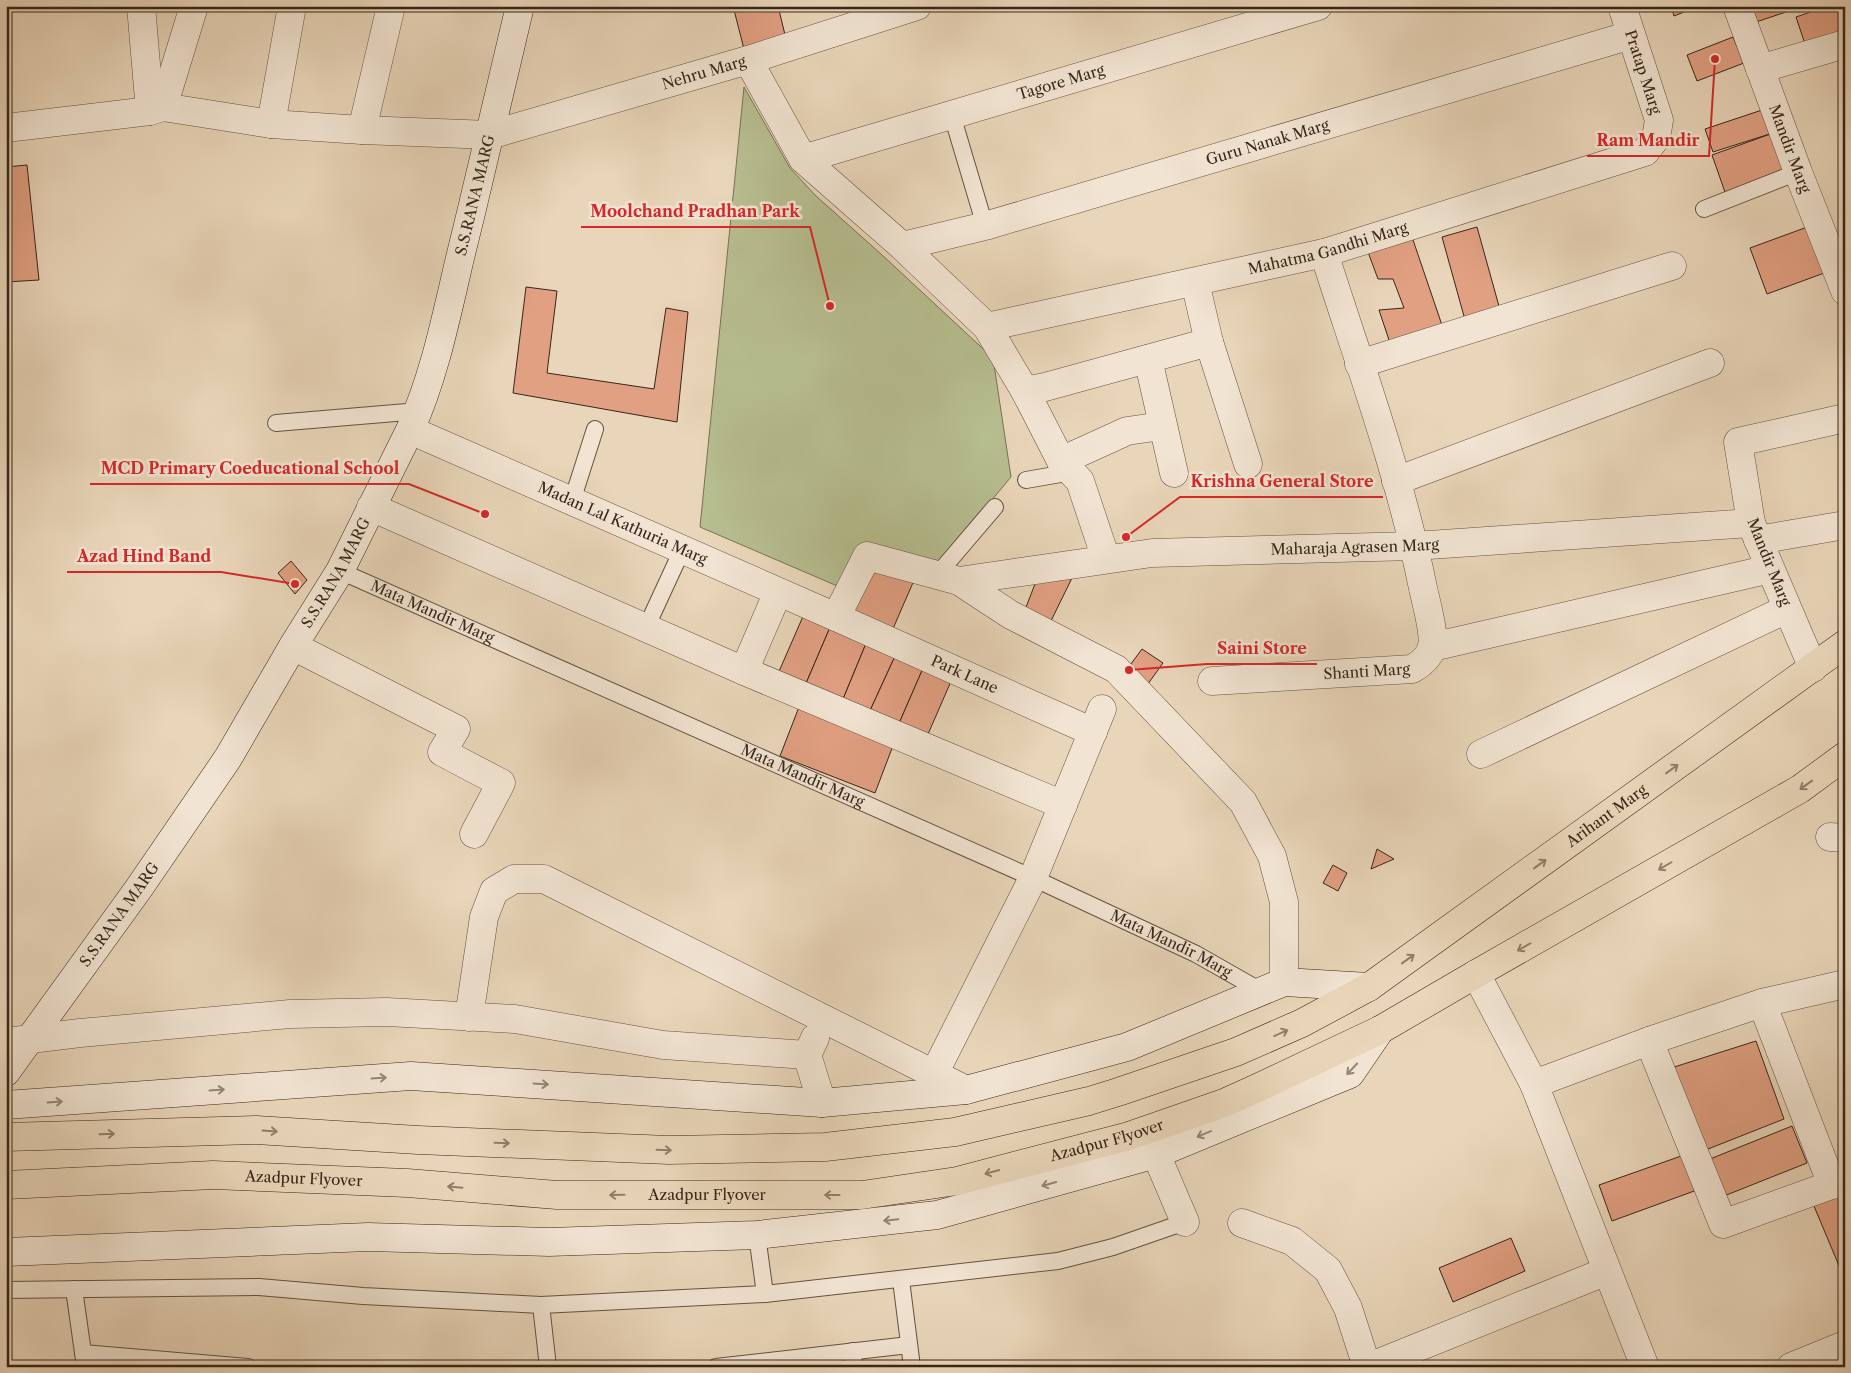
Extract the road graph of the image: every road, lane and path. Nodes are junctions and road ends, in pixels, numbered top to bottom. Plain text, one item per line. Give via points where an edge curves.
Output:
1 (141, 6) edge
2 (194, 6) edge
3 (292, 6) edge
4 (391, 6) edge
5 (520, 6) edge
6 (917, 6) edge
7 (1318, 6) edge
8 (1622, 6) edge
9 (1737, 6) edge
10 (1631, 35) junction
11 (1845, 44) edge
12 (748, 60) junction
13 (1760, 69) junction
14 (156, 109) junction
15 (952, 115) junction
16 (271, 124) junction
17 (6, 128) edge
18 (362, 130) junction
19 (490, 136) junction
20 (1656, 138) joint
21 (803, 159) junction
22 (1798, 172) junction
23 (1704, 209) dead end
24 (984, 226) junction
25 (902, 246) junction
26 (1324, 253) junction
27 (1672, 266) dead end
28 (1195, 282) junction
29 (1845, 291) edge
30 (988, 327) junction
31 (1209, 342) junction
32 (1148, 359) junction
33 (1710, 363) dead end
34 (1359, 364) junction
35 (1025, 391) junction
36 (1845, 418) edge
37 (414, 421) junction
38 (276, 423) dead end
39 (1162, 426) junction
40 (595, 429) dead end
41 (1248, 464) dead end
42 (1067, 466) junction
43 (1174, 473) dead end
44 (1026, 480) dead end
45 (1396, 481) junction
46 (572, 501) junction
47 (371, 507) junction
48 (995, 507) dead end
49 (1845, 525) edge
50 (1754, 531) junction
51 (1414, 546) junction
52 (682, 550) junction
53 (1106, 559) junction
54 (1770, 569) junction
55 (340, 571) junction
56 (948, 578) junction
57 (778, 592) junction
58 (1787, 609) junction
59 (836, 617) junction
60 (646, 628) junction
61 (1845, 644) edge
62 (293, 646) junction
63 (1432, 647) junction
64 (1813, 668) junction
65 (744, 671) junction
66 (1212, 681) dead end
67 (1481, 754) dead end
68 (1845, 756) edge
69 (1063, 805) junction
70 (474, 834) dead end
71 (1034, 878) junction
72 (1476, 974) junction
73 (1845, 984) edge
74 (1273, 986) junction
75 (1369, 987) junction
76 (1762, 1003) junction
77 (469, 1017) junction
78 (823, 1020) junction
79 (1380, 1030) junction
80 (18, 1041) edge
81 (1649, 1041) junction
82 (807, 1055) junction
83 (6, 1072) edge
84 (934, 1074) junction
85 (1534, 1084) junction
86 (966, 1090) junction
87 (822, 1103) junction
88 (6, 1105) edge
89 (6, 1137) edge
90 (1156, 1154) junction
91 (1838, 1182) edge
92 (6, 1186) edge
93 (1185, 1222) joint
94 (1242, 1223) dead end
95 (757, 1236) junction
96 (6, 1252) edge
97 (1607, 1270) junction
98 (901, 1280) junction
99 (74, 1289) junction
100 (6, 1290) edge
101 (764, 1294) junction
102 (541, 1305) junction
103 (909, 1345) junction
104 (1845, 1345) edge
105 (854, 1359) edge
106 (84, 1360) edge
107 (248, 1367) edge
108 (548, 1367) edge
109 (716, 1367) edge
110 (912, 1367) edge
111 (1368, 1367) edge
112 (1645, 1367) edge
113 (1791, 1367) edge

1 - 14 street
2 - 14 street
3 - 16 street
4 - 18 street
5 - 19 street, S.S.RANA MARG
6 - 12 street, Nehru Marg
7 - 15 street, Tagore Marg
8 - 10 street, Pratap Marg
9 - 13 street, Mandir Marg
10 - 20 street, Pratap Marg via 1659,120
10 - 24 street, Guru Nanak Marg
11 - 13 street
12 - 19 street, Nehru Marg
12 - 21 street
13 - 22 street, Mandir Marg
14 - 16 street, Nehru Marg
14 - 17 street, Nehru Marg
15 - 21 street, Tagore Marg
15 - 24 lane
16 - 18 street, Nehru Marg
18 - 19 street, Nehru Marg
19 - 37 street, S.S.RANA MARG via 440,343
20 - 26 street, Mahatma Gandhi Marg via 1646,152
21 - 25 street
22 - 23 lane
22 - 29 street, Mandir Marg
24 - 25 street, Guru Nanak Marg
25 - 30 street
26 - 28 street, Mahatma Gandhi Marg
26 - 34 street
27 - 34 street
28 - 30 street, Mahatma Gandhi Marg
28 - 31 street
30 - 35 street
31 - 32 street
31 - 41 street
32 - 35 street
32 - 39 street
33 - 45 street
34 - 45 street
35 - 42 street
36 - 50 street, Mandir Marg via 1738,442
37 - 38 lane
37 - 46 street, Madan Lal Kathuria Marg
37 - 47 street, S.S.RANA MARG
39 - 42 street via 1127,430
39 - 43 street
40 - 46 lane
42 - 44 lane
42 - 53 street via 1080,481
45 - 51 street
46 - 52 street, Madan Lal Kathuria Marg
47 - 55 street, S.S.RANA MARG
47 - 60 street
48 - 56 lane
49 - 50 street, Maharaja Agrasen Marg
50 - 51 street, Maharaja Agrasen Marg
50 - 54 street, Mandir Marg
51 - 53 street, Maharaja Agrasen Marg via 1152,553
51 - 63 street
52 - 57 street, Madan Lal Kathuria Marg
52 - 60 lane
53 - 56 street, Maharaja Agrasen Marg
54 - 58 street, Mandir Marg
54 - 63 street
55 - 62 street, S.S.RANA MARG
55 - 71 lane, Mata Mandir Marg
56 - 59 street via 867,556
56 - 74 street via 1011,615 1116,669 1243,802 1272,856 1284,902
57 - 59 street, Madan Lal Kathuria Marg
57 - 65 street
58 - 64 street, Mandir Marg
58 - 67 street
59 - 69 street, Park Lane via 1098,721
60 - 65 street
61 - 64 main road, Arihant Marg
62 - 70 street via 456,729 442,752 501,783
62 - 80 street, S.S.RANA MARG via 228,758 139,888
63 - 66 street, Shanti Marg via 1424,662 1412,669
75 -> 64 main road, Arihant Marg
65 - 69 street
68 -> 72 main road via 1800,789
69 - 71 street
71 - 74 lane, Mata Mandir Marg via 1196,954
71 - 84 street
72 - 79 main road
72 - 85 street
73 - 76 street
74 - 75 street
74 - 86 street via 1127,1047
89 -> 75 main road via 256,1130 669,1150 825,1147 955,1132 1118,1092 1236,1052 1302,1023
76 - 81 street
76 - 91 street
77 - 78 street via 484,917 494,891 514,879 544,879
77 - 80 street via 387,1012 290,1014
77 - 82 street via 515,1019 663,1045
78 - 82 street
78 - 84 street
79 -> 90 street via 1350,1074
79 -> 92 main road, Azadpur Flyover via 1224,1103 1130,1136 957,1181 862,1195 557,1196 407,1183 213,1175
80 - 83 street, S.S.RANA MARG
81 - 85 street
81 - 91 street via 1723,1224
82 - 87 street
84 - 86 street
85 - 97 street
86 - 87 street
88 -> 87 street via 411,1076
90 - 93 street
90 -> 95 street via 937,1215
93 - 98 lane via 1113,1247 1058,1261
94 - 111 street via 1292,1241 1328,1270 1348,1308
95 - 96 street via 549,1242 368,1237
95 - 101 lane
97 - 111 street
97 - 112 street
98 - 101 lane
98 - 103 lane
99 - 100 lane
99 - 102 lane via 260,1286 382,1297
99 - 106 lane
101 - 102 lane
102 - 108 lane
103 - 105 lane
103 - 110 lane
104 - 113 street
105 - 109 lane
106 - 107 lane

